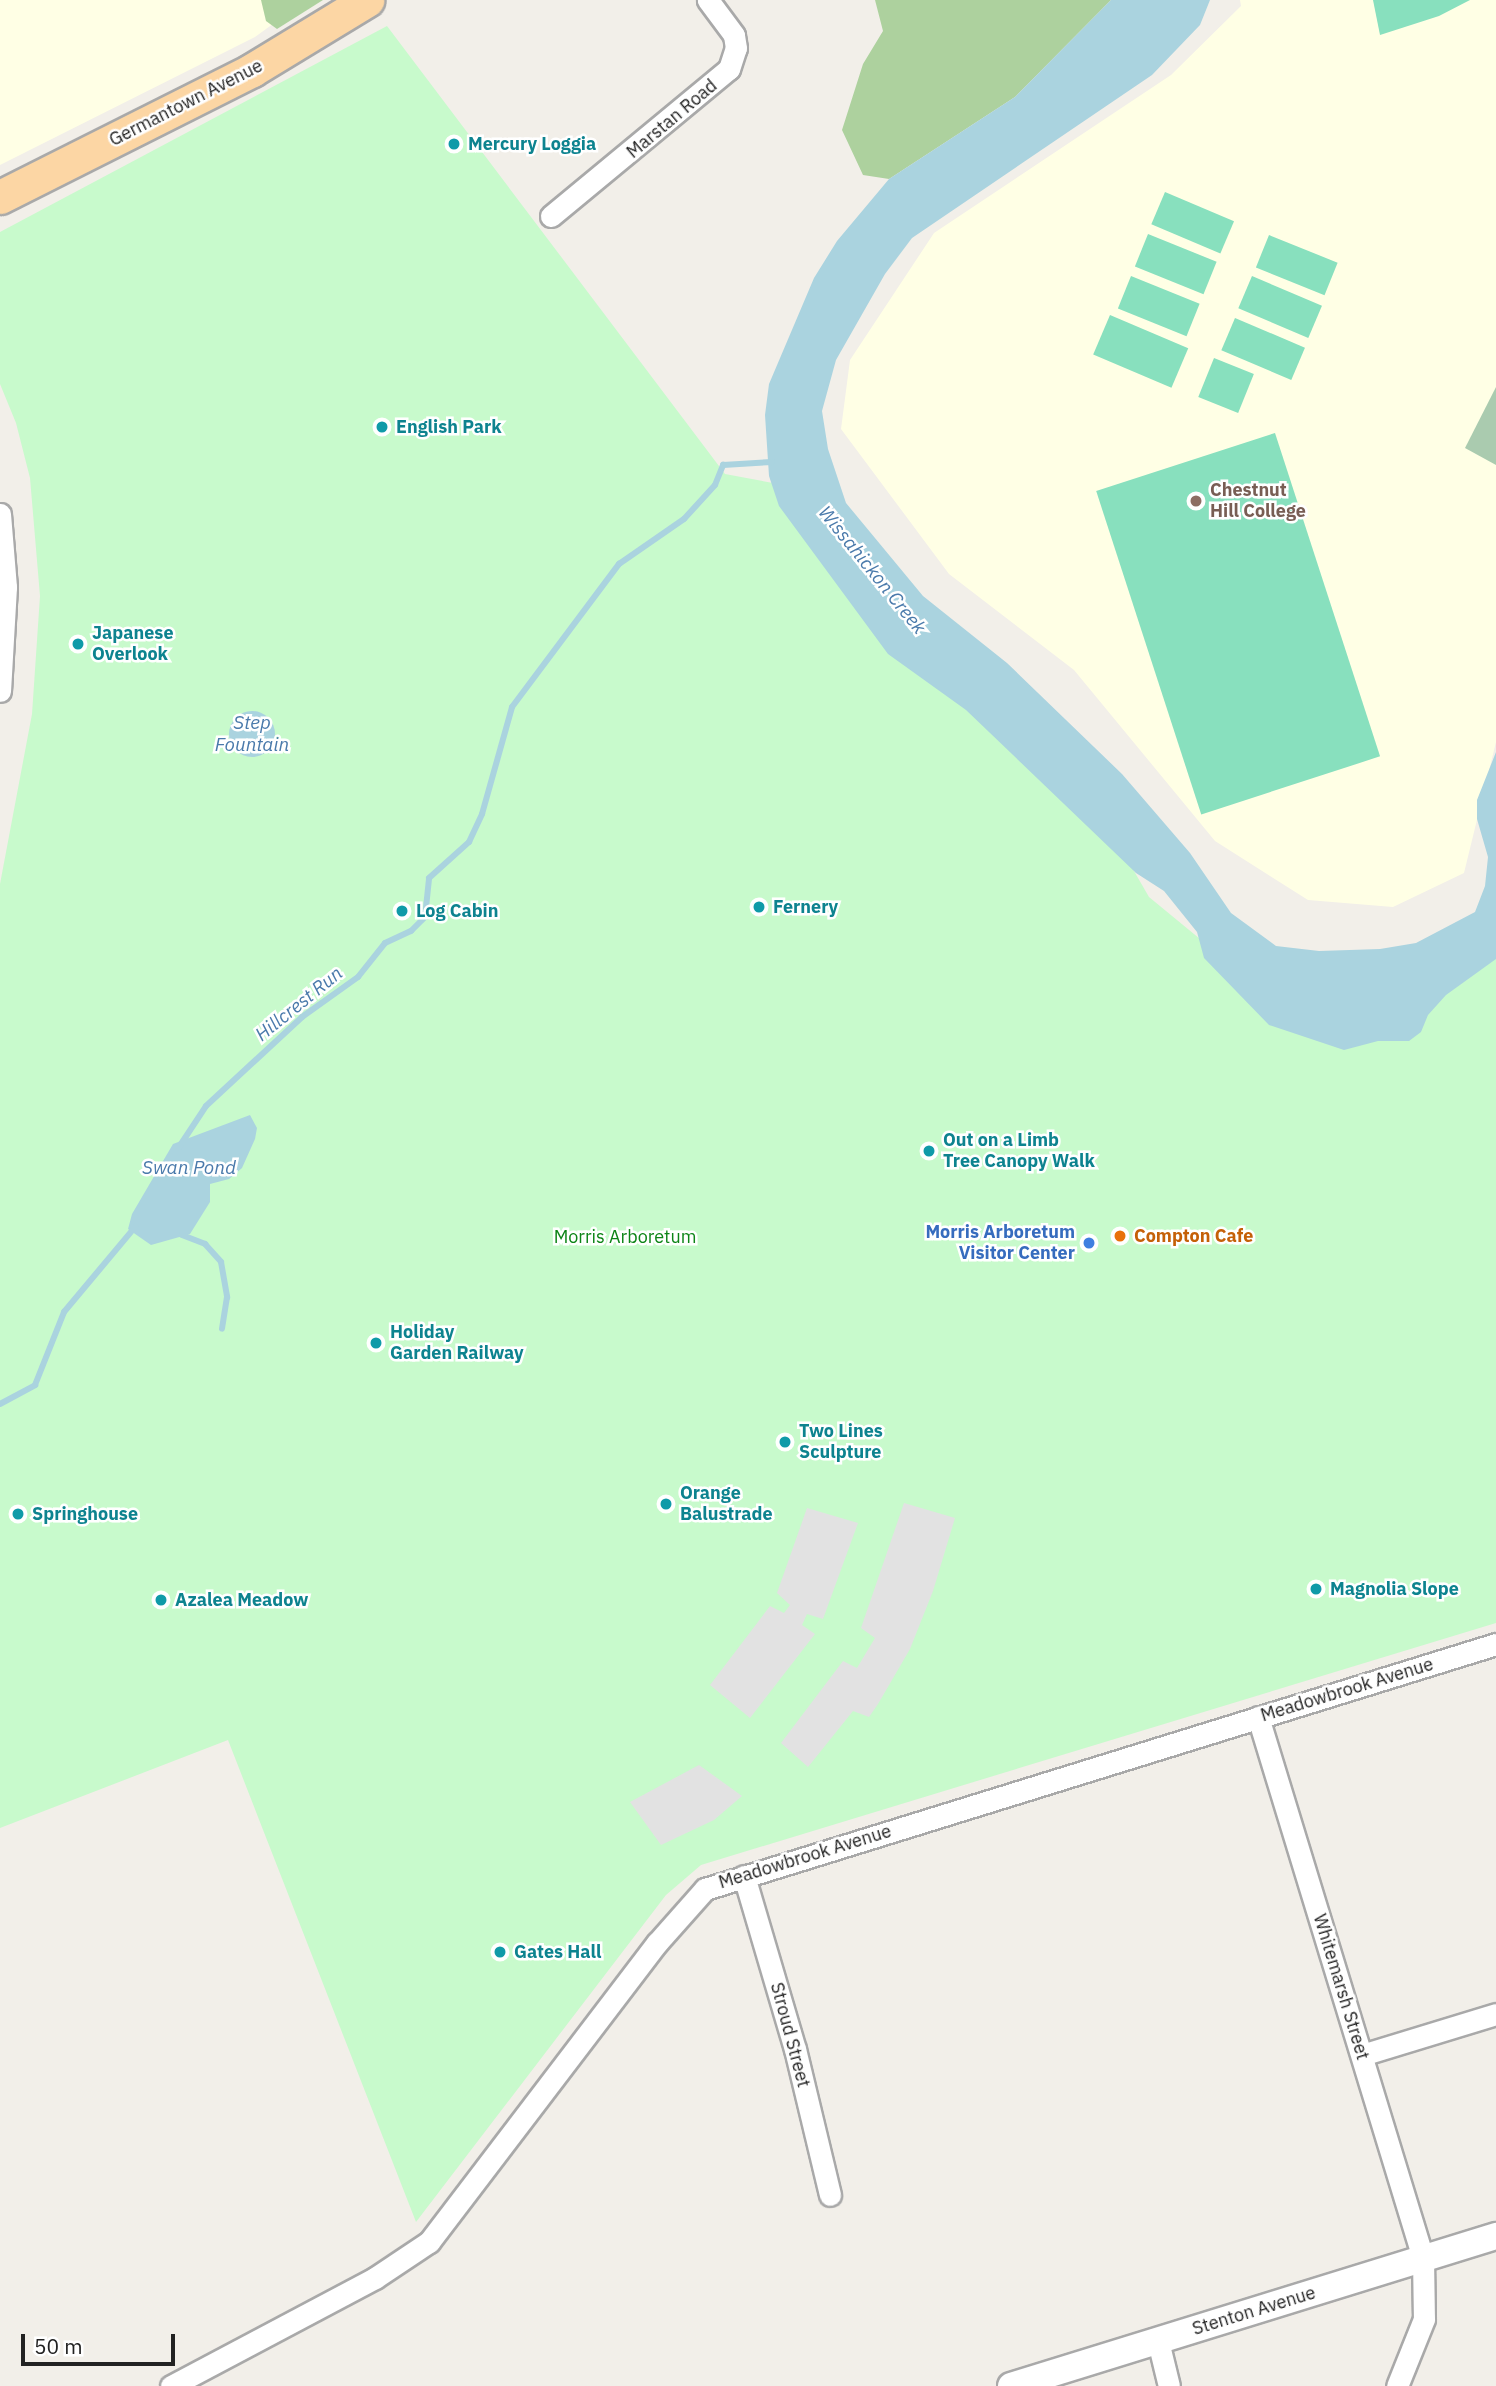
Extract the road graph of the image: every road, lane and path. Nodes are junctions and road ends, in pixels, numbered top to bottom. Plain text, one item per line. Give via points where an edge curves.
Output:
1 (367, 0) edge
2 (708, 0) edge
3 (0, 197) edge
4 (551, 216) dead end
5 (0, 514) edge
6 (0, 691) edge
7 (1496, 1644) edge
8 (1258, 1717) junction
9 (744, 1876) junction
10 (1496, 2014) edge
11 (1363, 2055) junction
12 (830, 2195) dead end
13 (1496, 2236) edge
14 (1423, 2258) junction
15 (1158, 2341) junction
16 (171, 2386) edge
17 (1011, 2386) edge
18 (1169, 2386) edge
19 (1397, 2386) edge

1 - 3 main road, Germantown Avenue via 252,70
2 - 4 street, Marstan Road via 734,35 736,48 729,69
5 - 6 street via 6,587
7 - 8 street, Meadowbrook Avenue
8 - 9 street, Meadowbrook Avenue
8 - 11 street, Whitemarsh Street
9 - 12 street, Stroud Street via 795,2049
9 - 16 street, Meadowbrook Avenue via 716,1883 694,1898 429,2242 375,2278
10 - 11 street
11 - 14 street, Whitemarsh Street
13 - 14 street, Stenton Avenue
14 - 15 street, Stenton Avenue
14 - 19 street, Whitemarsh Street via 1424,2319
15 - 17 street, Stenton Avenue
15 - 18 street

